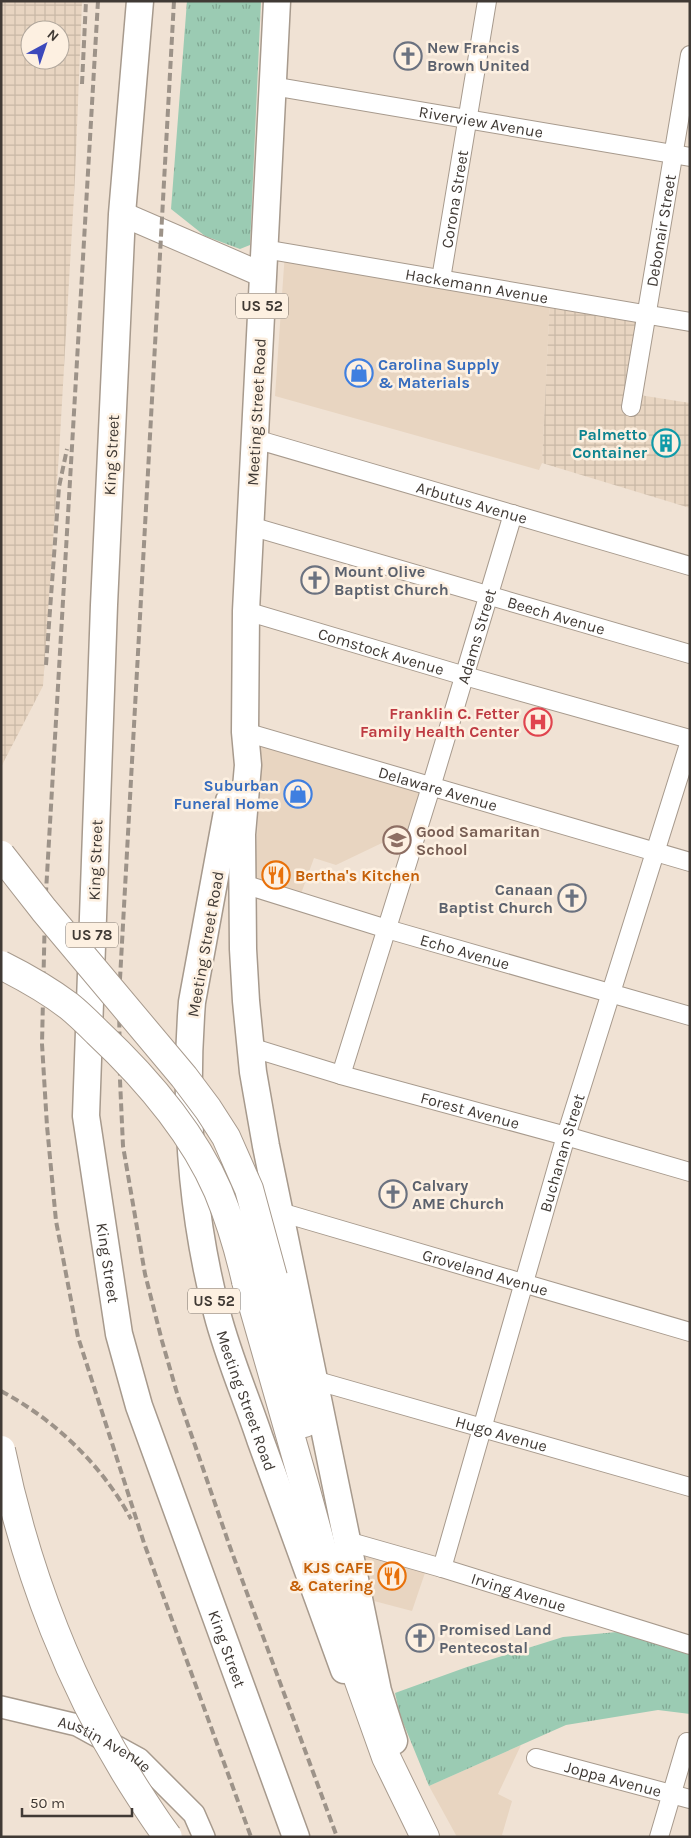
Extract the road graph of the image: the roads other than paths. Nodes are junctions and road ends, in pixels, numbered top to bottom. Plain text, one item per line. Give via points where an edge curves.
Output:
1 (140, 1) edge
2 (277, 1) edge
3 (487, 1) edge
4 (690, 55) edge
5 (272, 86) junction
6 (468, 119) junction
7 (681, 156) edge
8 (122, 214) junction
9 (264, 249) junction
10 (263, 275) junction
11 (441, 279) junction
12 (646, 314) junction
13 (690, 322) edge
14 (630, 407) dead end
15 (255, 439) junction
16 (513, 514) junction
17 (250, 526) junction
18 (690, 566) edge
19 (489, 595) junction
20 (246, 611) junction
21 (690, 654) edge
22 (464, 676) junction
23 (245, 732) junction
24 (690, 740) edge
25 (431, 787) junction
26 (655, 852) junction
27 (1, 854) edge
28 (690, 862) edge
29 (243, 884) junction
30 (387, 929) junction
31 (1, 965) edge
32 (611, 994) junction
33 (690, 1016) edge
34 (250, 1046) junction
35 (341, 1075) junction
36 (566, 1136) junction
37 (690, 1172) edge
38 (280, 1212) junction
39 (525, 1284) junction
40 (690, 1332) edge
41 (314, 1380) junction
42 (483, 1427) junction
43 (1, 1450) edge
44 (690, 1487) edge
45 (347, 1541) junction
46 (442, 1568) junction
47 (690, 1645) edge
48 (1, 1707) edge
49 (687, 1742) dead end
50 (536, 1758) dead end
51 (416, 1791) junction
52 (672, 1794) junction
53 (690, 1799) edge
54 (168, 1837) edge
55 (204, 1837) edge
56 (296, 1837) edge
57 (421, 1837) edge
58 (425, 1837) edge
59 (440, 1837) edge
60 (659, 1837) edge

1 - 8 main road, King Street / US 78
2 - 5 main road, Meeting Street Road / US 52
3 - 6 street, Corona Street
4 - 7 street, Debonair Street
5 - 6 street, Riverview Avenue
5 - 9 main road, Meeting Street Road / US 52
6 - 7 street, Riverview Avenue
6 - 11 street, Corona Street
7 - 12 street, Debonair Street
8 - 10 main road
8 - 56 main road, King Street / US 78 via 86,1116 119,1334 139,1406
9 - 10 main road, Meeting Street Road / US 52
9 - 11 street, Hackemann Avenue
10 - 15 main road, Meeting Street Road / US 52
11 - 12 street, Hackemann Avenue
12 - 13 street, Hackemann Avenue
12 - 14 street, Debonair Street
15 - 16 street, Arbutus Avenue
15 - 17 main road, Meeting Street Road / US 52
16 - 18 street, Arbutus Avenue
16 - 19 street, Adams Street
17 - 19 street, Beech Avenue
17 - 20 main road, Meeting Street Road / US 52
19 - 21 street, Beech Avenue
19 - 22 street, Adams Street
20 - 22 street, Comstock Avenue
20 - 23 main road, Meeting Street Road / US 52
22 - 24 street, Comstock Avenue
22 - 25 street, Adams Street
23 - 25 street, Delaware Avenue
23 - 29 main road, Meeting Street Road / US 52 via 248,765 242,834
23 - 57 main road, Meeting Street Road / US 52 via 235,759 192,1002 190,1120 197,1214 218,1315 304,1560 355,1700 388,1775
24 - 26 street, Buchanan Street
25 - 26 street, Delaware Avenue
25 - 30 street, Adams Street
26 - 28 street, Delaware Avenue
26 - 32 street, Buchanan Street
27 - 51 highway, bridge via 184,1077 226,1137 249,1189 273,1276 325,1524 356,1637 379,1710
29 - 30 street, Echo Avenue
29 - 34 main road, Meeting Street Road / US 52 via 243,949
30 - 32 street, Echo Avenue
30 - 35 street, Adams Street
31 - 58 highway, bridge via 36,982 70,1007 117,1050 160,1099 200,1157 217,1189 234,1232 355,1670 386,1756
32 - 33 street, Echo Avenue
32 - 36 street, Buchanan Street
34 - 35 street, Forest Avenue
34 - 38 main road, Meeting Street Road / US 52
35 - 36 street, Forest Avenue
36 - 37 street, Forest Avenue
36 - 39 street, Buchanan Street
38 - 39 street, Groveland Avenue
38 - 41 main road, Meeting Street Road / US 52
39 - 40 street, Groveland Avenue
39 - 42 street, Buchanan Street
41 - 42 street, Hugo Avenue
41 - 45 main road, Meeting Street Road / US 52
42 - 44 street, Hugo Avenue
42 - 46 street, Buchanan Street
43 - 54 highway, bridge via 26,1546 70,1668 114,1754
45 - 46 street, Irving Avenue
45 - 51 main road, Meeting Street Road / US 52 via 382,1706
46 - 47 street, Irving Avenue
48 - 55 street, Austin Avenue via 77,1725 139,1759 194,1814
49 - 52 street
50 - 52 street, Joppa Avenue
51 - 59 main road, Meeting Street Road / US 52
52 - 53 street, Joppa Avenue
52 - 60 street

